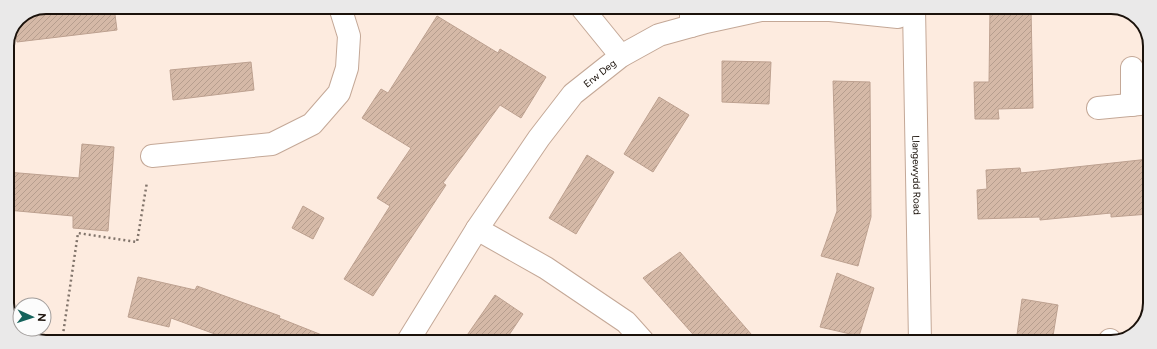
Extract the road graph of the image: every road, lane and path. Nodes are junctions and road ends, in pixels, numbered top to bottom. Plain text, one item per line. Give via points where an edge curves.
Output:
1 (342, 14) edge
2 (587, 14) edge
3 (721, 14) edge
4 (869, 14) edge
5 (904, 14) edge
6 (914, 14) edge
7 (691, 17) edge
8 (621, 56) junction
9 (1132, 68) dead end
10 (1141, 104) edge
11 (1098, 108) dead end
12 (152, 156) joint
13 (477, 229) junction
14 (63, 335) edge
15 (412, 335) edge
16 (638, 335) edge
17 (920, 335) edge

1 - 12 street via 349,36 347,68 339,92 312,124 272,144
2 - 8 street
3 - 7 street, Erw Deg
4 - 5 street, Erw Deg via 898,17
6 - 17 street, Llangewydd Road
7 - 8 street, Erw Deg
8 - 13 street, Erw Deg via 573,94 539,138
9 - 10 street
10 - 11 street
12 - 14 path via 138,242 78,233
13 - 15 street, Erw Deg
13 - 16 street via 546,268 626,322

